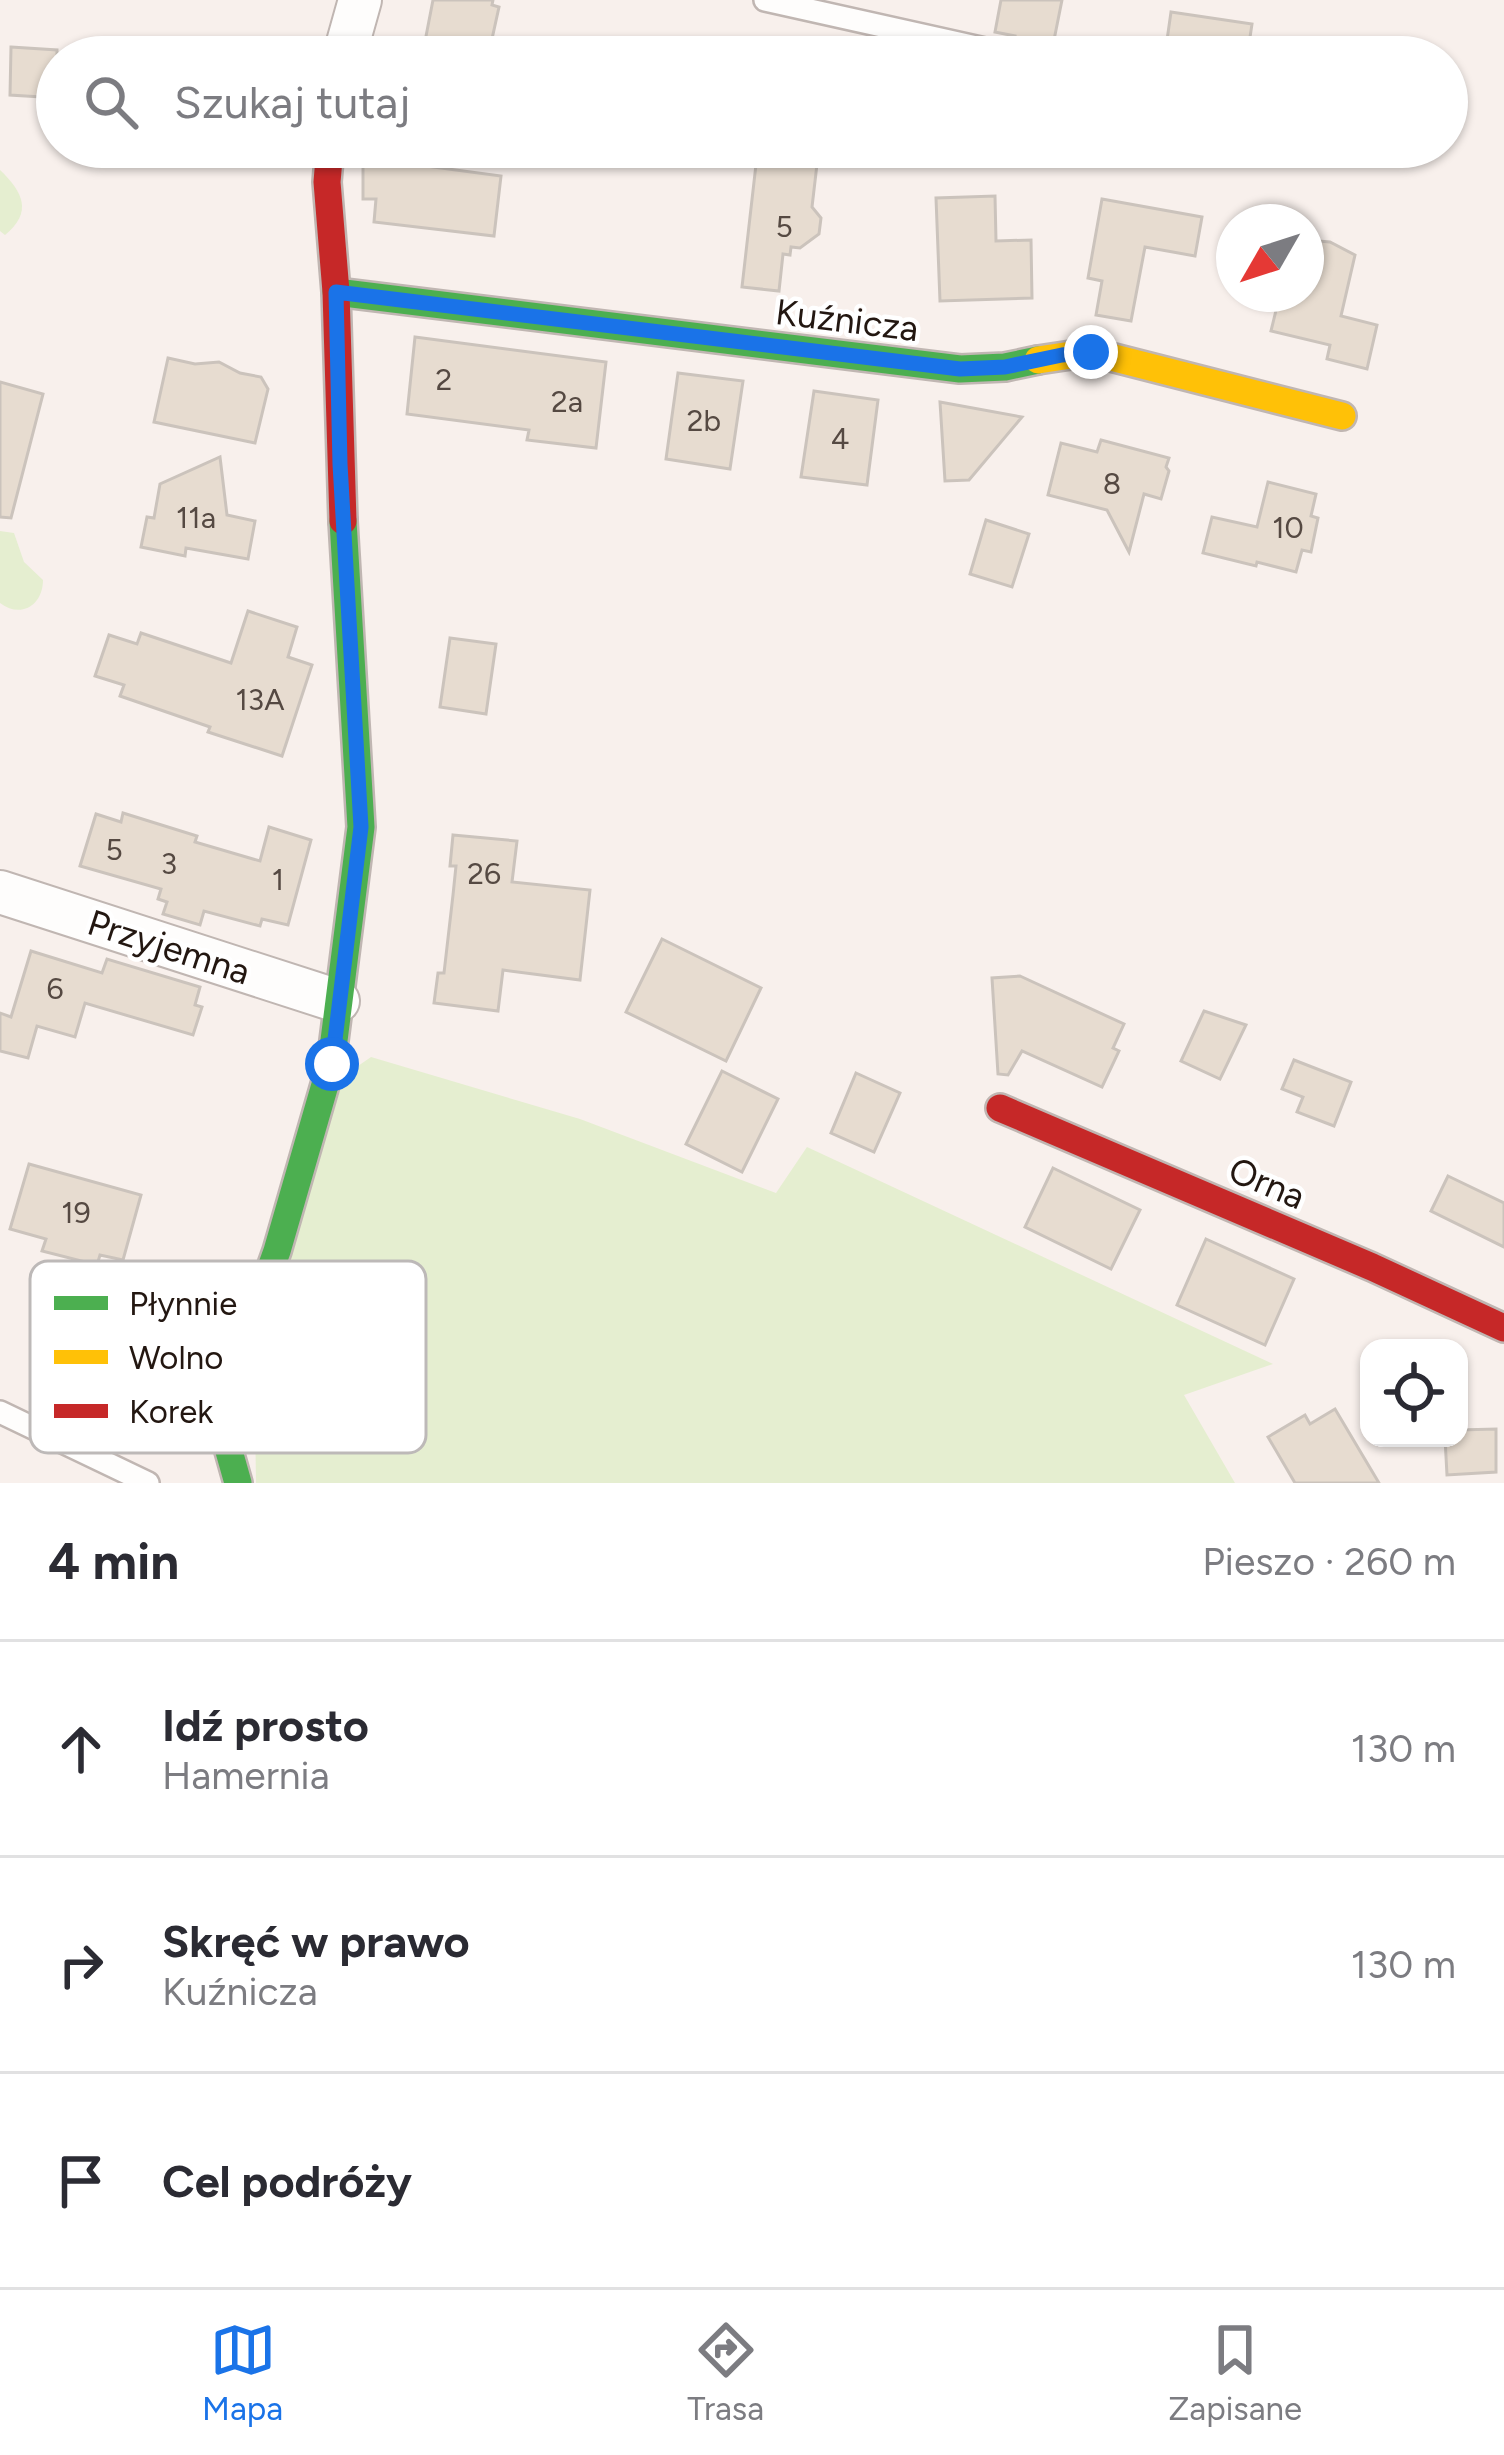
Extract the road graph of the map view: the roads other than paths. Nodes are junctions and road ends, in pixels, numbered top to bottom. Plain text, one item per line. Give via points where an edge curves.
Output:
1 (360, 0) edge
2 (765, 0) edge
3 (350, 36) edge
4 (927, 36) edge
5 (328, 168) edge
6 (336, 292) junction
7 (1342, 416) dead end
8 (0, 892) edge
9 (338, 1001) junction
10 (1000, 1108) dead end
11 (274, 1261) edge
12 (1504, 1328) edge
13 (0, 1412) edge
14 (30, 1426) edge
15 (85, 1453) edge
16 (230, 1453) edge
17 (148, 1483) edge
18 (238, 1483) edge

1 - 3 street
2 - 4 lane
5 - 6 street
6 - 7 street, Kuźnicza via 960,369 1091,352
6 - 9 street via 361,827
8 - 9 street, Przyjemna
9 - 11 street via 332,1064
10 - 12 street, Orna
13 - 14 lane
15 - 17 lane
16 - 18 street

